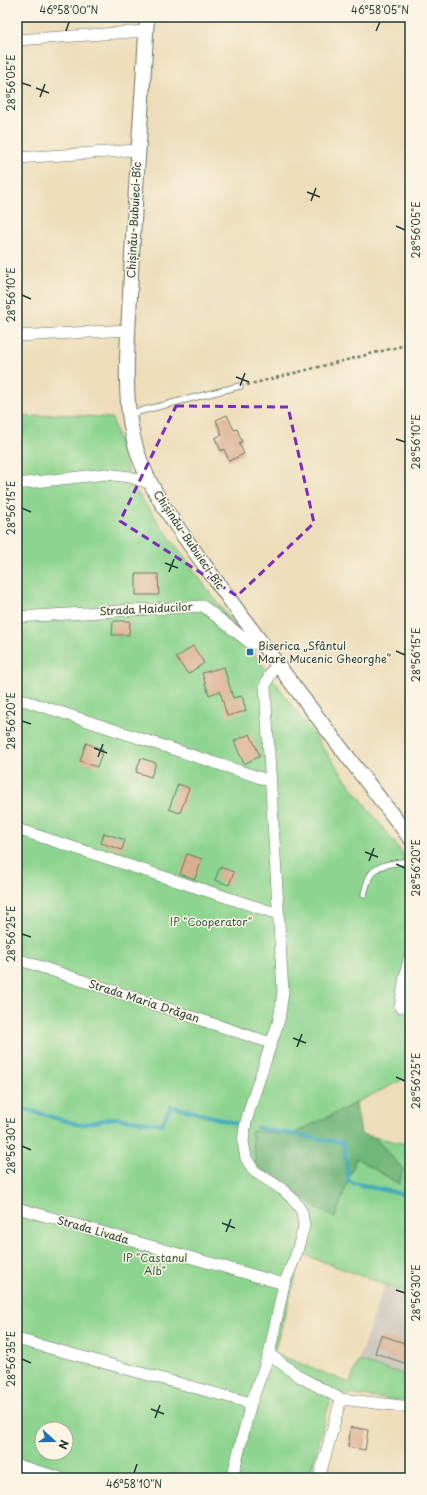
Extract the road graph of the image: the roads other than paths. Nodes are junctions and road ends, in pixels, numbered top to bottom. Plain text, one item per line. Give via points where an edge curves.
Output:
1 (147, 17) edge
2 (146, 31) junction
3 (17, 40) edge
4 (138, 150) junction
5 (17, 158) edge
6 (128, 330) junction
7 (17, 336) edge
8 (240, 386) road end
9 (129, 414) junction
10 (17, 484) edge
11 (152, 484) junction
12 (17, 617) edge
13 (263, 645) junction
14 (278, 664) junction
15 (17, 698) edge
16 (270, 781) junction
17 (17, 829) edge
18 (410, 838) edge
19 (410, 861) edge
20 (364, 894) dead end
21 (278, 914) junction
22 (410, 955) edge
23 (17, 960) edge
24 (400, 1007) dead end
25 (271, 1043) junction
26 (17, 1208) edge
27 (284, 1284) junction
28 (17, 1339) edge
29 (269, 1354) junction
30 (341, 1399) junction
31 (251, 1403) junction
32 (410, 1407) edge
33 (17, 1465) edge
34 (61, 1478) edge
35 (232, 1478) edge
36 (318, 1478) edge

1 - 2 street, Chișinău-Bubuieci-Bîc
2 - 3 street
2 - 4 street, Chișinău-Bubuieci-Bîc
4 - 5 street
4 - 6 street, Chișinău-Bubuieci-Bîc
6 - 7 street
6 - 9 street, Chișinău-Bubuieci-Bîc
8 - 9 lane
9 - 11 street, Chișinău-Bubuieci-Bîc via 136,450
10 - 11 street via 106,474 130,477
11 - 13 street, Chișinău-Bubuieci-Bîc via 169,514
12 - 13 street, Strada Haiducilor via 203,606 250,643
13 - 14 street, Chișinău-Bubuieci-Bîc
14 - 16 street via 271,672 266,686
14 - 18 street, Chișinău-Bubuieci-Bîc
15 - 16 street
16 - 21 street
17 - 21 street
19 - 20 lane via 377,868 370,875
21 - 25 street via 283,992 279,1020
22 - 24 street
23 - 25 street, Strada Maria Drăgan
25 - 27 street via 246,1122 243,1142 246,1158 254,1171 282,1189 302,1212 304,1226
26 - 27 street, Strada Livada
27 - 29 street
28 - 31 street
29 - 30 street via 300,1377
29 - 31 street
30 - 32 street
30 - 36 street
31 - 35 street
33 - 34 street

